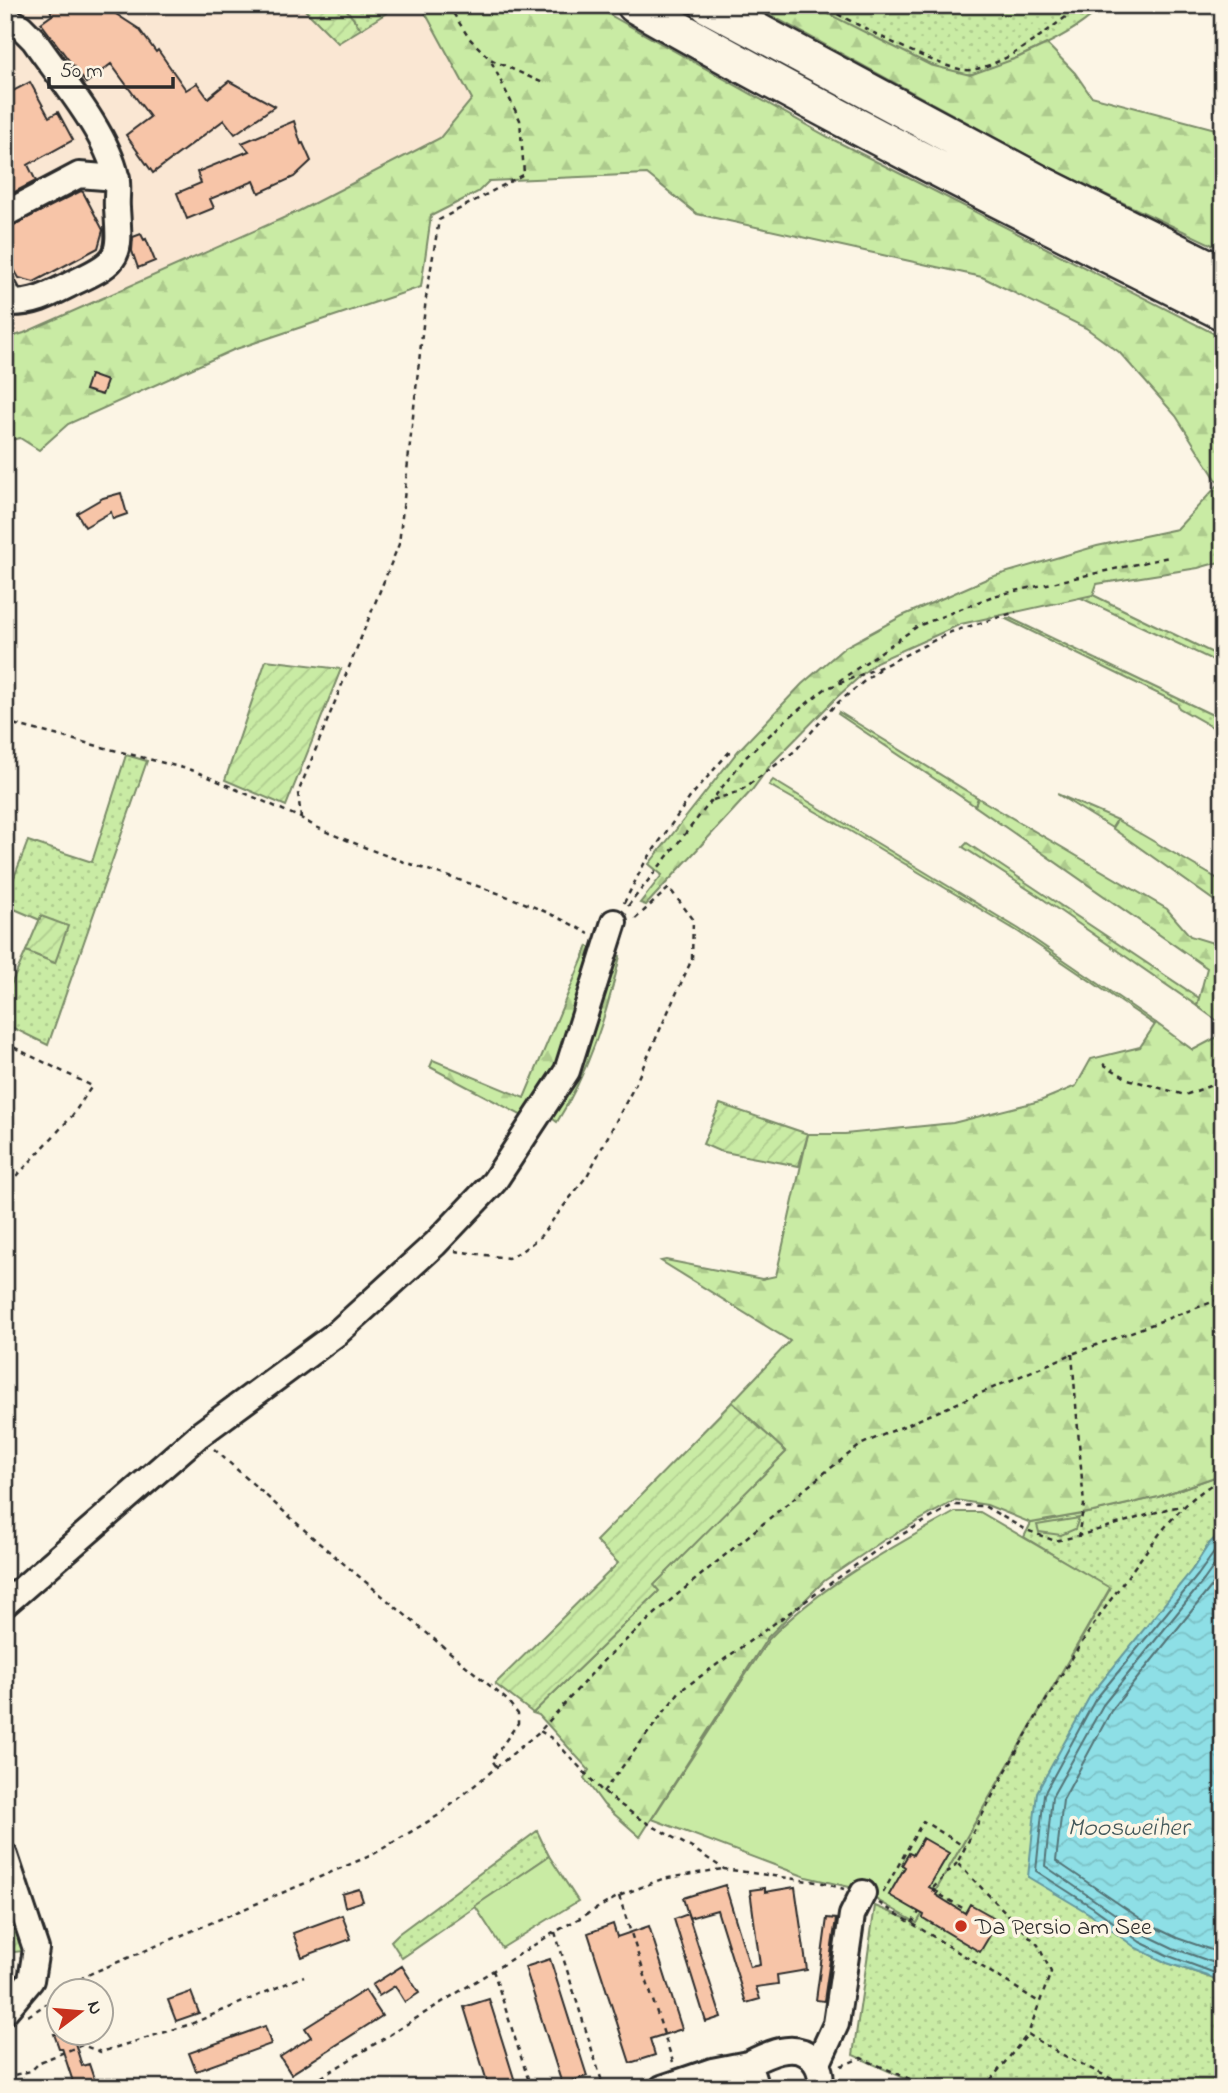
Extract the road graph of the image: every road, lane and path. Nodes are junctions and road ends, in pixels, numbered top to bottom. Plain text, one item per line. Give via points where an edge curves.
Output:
1 (9, 5) edge
2 (448, 5) edge
3 (635, 5) edge
4 (708, 5) edge
5 (820, 5) edge
6 (1082, 5) edge
7 (5, 11) edge
8 (5, 18) edge
9 (490, 59) junction
10 (542, 83) dead end
11 (117, 178) junction
12 (5, 214) edge
13 (1223, 275) edge
14 (5, 290) edge
15 (1223, 312) edge
16 (1169, 557) dead end
17 (1016, 612) dead end
18 (883, 666) junction
19 (833, 685) junction
20 (5, 722) edge
21 (731, 750) dead end
22 (713, 800) junction
23 (301, 818) junction
24 (612, 930) junction
25 (5, 1043) edge
26 (1103, 1064) dead end
27 (1223, 1081) edge
28 (5, 1189) edge
29 (435, 1244) junction
30 (1223, 1298) edge
31 (1072, 1354) junction
32 (211, 1447) dead end
33 (1223, 1479) edge
34 (1183, 1506) junction
35 (1077, 1536) junction
36 (5, 1604) edge
37 (540, 1731) junction
38 (496, 1766) junction
39 (603, 1792) junction
40 (965, 1847) junction
41 (5, 1856) edge
42 (957, 1863) junction
43 (724, 1869) junction
44 (619, 1896) junction
45 (871, 1898) junction
46 (966, 1910) dead end
47 (919, 1912) dead end
48 (912, 1923) junction
49 (555, 1931) junction
50 (493, 1970) junction
51 (304, 1976) dead end
52 (82, 1978) edge
53 (1040, 2002) junction
54 (46, 2005) edge
55 (9, 2019) edge
56 (1028, 2034) junction
57 (748, 2064) junction
58 (820, 2076) edge
59 (5, 2077) edge
60 (671, 2085) edge
61 (303, 2088) edge
62 (531, 2088) edge
63 (604, 2088) edge
64 (756, 2088) edge
65 (931, 2088) edge
66 (984, 2088) edge
67 (1130, 2088) edge

1 - 7 street
2 - 9 path via 469,38
3 - 15 highway via 1031,218
4 - 13 highway via 1043,186
5 - 6 path via 933,61 969,70 1001,59
8 - 11 street via 34,40 105,143
9 - 10 path
9 - 23 path via 520,120 524,174 439,220 399,544 298,793
11 - 12 street via 79,175
11 - 14 street via 120,241 114,258 103,269 31,303 12,303
16 - 19 path via 993,596 918,626
17 - 18 path via 951,632
18 - 19 path
18 - 22 path via 834,706 795,751 740,790
19 - 22 path via 747,757
20 - 23 path via 194,771
21 - 24 path via 691,796 643,864
22 - 24 path
23 - 24 path via 377,852 550,913 592,936
24 - 29 street via 567,1071 494,1182
24 - 29 path via 639,916 669,888 693,919 692,959 633,1089 587,1176 539,1237 508,1258
25 - 28 path via 92,1086 72,1116
26 - 27 path via 1128,1079 1185,1095
29 - 36 street via 336,1334 199,1436
30 - 31 path
31 - 35 path via 1084,1505
31 - 37 path via 862,1444 666,1604 604,1660
32 - 38 path via 507,1700 518,1714 518,1723 492,1760
33 - 34 path
34 - 35 path
34 - 40 path via 1070,1659
35 - 39 path via 1055,1541 984,1506 953,1505 884,1545 680,1691
37 - 38 path
37 - 39 path
38 - 52 path via 439,1815 372,1855
39 - 43 path
40 - 42 path
40 - 45 path via 923,1821
41 - 55 street via 36,1949 32,1980
42 - 46 path via 932,1889
42 - 53 path via 1038,1945 1051,1972
43 - 44 path via 662,1879
43 - 45 path via 823,1883
44 - 49 path
44 - 60 path
45 - 48 path
45 - 58 street via 852,1914 836,2024
47 - 48 path
48 - 53 path
49 - 50 path
49 - 63 path
50 - 61 path
50 - 62 path
51 - 59 path via 191,2024 101,2052 82,2045 40,2062 32,2071
53 - 56 path
54 - 55 path via 33,2014
56 - 66 path
56 - 67 path
57 - 58 street via 771,2053 796,2049 805,2053
57 - 60 street
57 - 64 street
58 - 65 path via 861,2058

